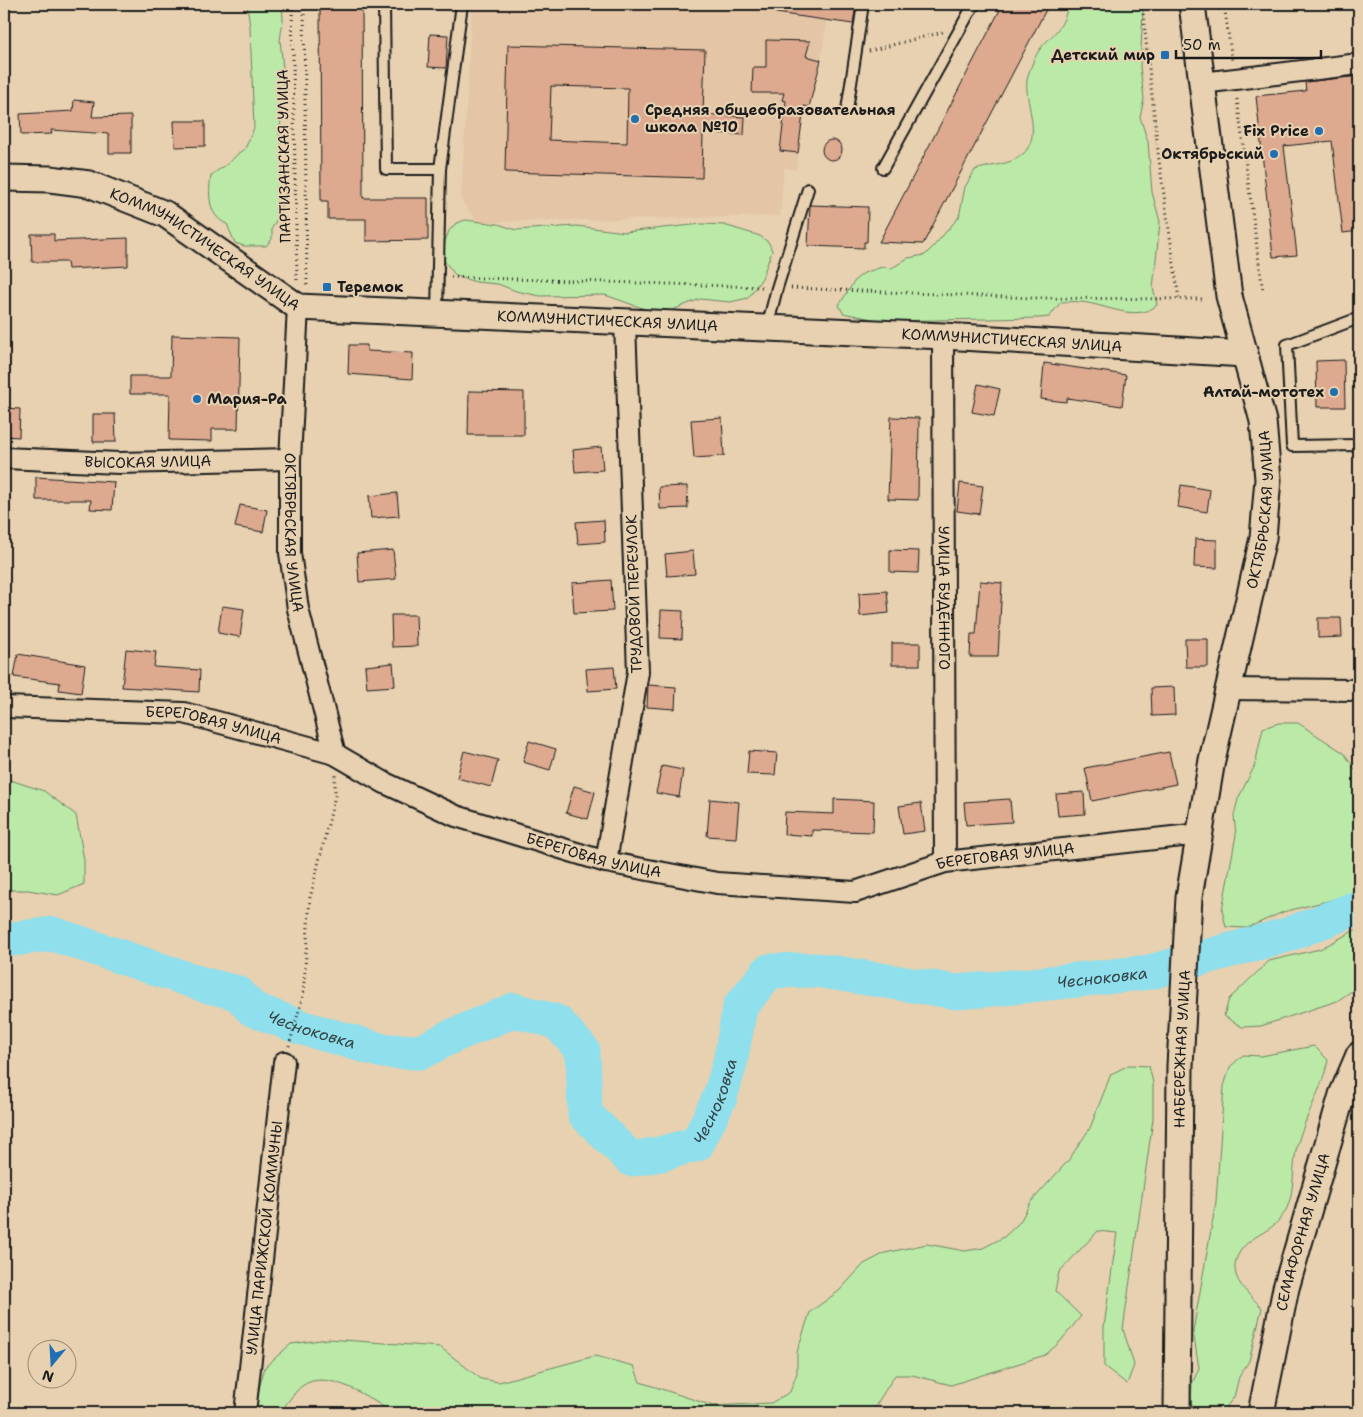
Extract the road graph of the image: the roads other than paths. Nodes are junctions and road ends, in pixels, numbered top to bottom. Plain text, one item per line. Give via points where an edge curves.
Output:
1 (384, 4) edge
2 (462, 4) edge
3 (863, 4) edge
4 (974, 4) edge
5 (1192, 4) edge
6 (1359, 64) edge
7 (1202, 82) junction
8 (848, 110) dead end
9 (883, 168) dead end
10 (440, 169) junction
11 (4, 178) edge
12 (808, 189) dead end
13 (302, 308) junction
14 (437, 314) junction
15 (1359, 318) edge
16 (625, 324) junction
17 (767, 329) junction
18 (943, 336) junction
19 (1245, 354) junction
20 (1359, 444) edge
21 (4, 458) edge
22 (290, 459) junction
23 (1228, 689) junction
24 (1359, 690) edge
25 (4, 707) edge
26 (334, 754) junction
27 (1200, 834) junction
28 (606, 862) junction
29 (945, 862) junction
30 (1359, 1055) edge
31 (284, 1062) road end
32 (245, 1413) edge
33 (1177, 1413) edge
34 (1260, 1413) edge

1 - 10 lane via 386,169
2 - 10 lane
3 - 8 lane
4 - 9 lane
5 - 7 street, ОКТЯБРЬСКАЯ УЛИЦА
6 - 7 street
7 - 19 street, ОКТЯБРЬСКАЯ УЛИЦА via 1229,296
10 - 14 lane
11 - 13 street, КОММУНИСТИЧЕСКАЯ УЛИЦА via 89,184 165,214
12 - 17 lane
13 - 14 street, КОММУНИСТИЧЕСКАЯ УЛИЦА
13 - 22 street, ОКТЯБРЬСКАЯ УЛИЦА
14 - 16 street, КОММУНИСТИЧЕСКАЯ УЛИЦА
15 - 20 lane via 1287,345 1292,446
16 - 17 street, КОММУНИСТИЧЕСКАЯ УЛИЦА
16 - 28 street, ТРУДОВОЙ ПЕРЕУЛОК via 638,672
17 - 18 street, КОММУНИСТИЧЕСКАЯ УЛИЦА
18 - 19 street, КОММУНИСТИЧЕСКАЯ УЛИЦА
18 - 29 street, УЛИЦА БУДЁННОГО
19 - 23 street, ОКТЯБРЬСКАЯ УЛИЦА via 1263,421 1268,479 1263,538
21 - 22 street, ВЫСОКАЯ УЛИЦА via 119,463
22 - 26 street, ОКТЯБРЬСКАЯ УЛИЦА via 290,553 298,610
23 - 24 street
23 - 27 street, НАБЕРЕЖНАЯ УЛИЦА
25 - 26 street, БЕРЕГОВАЯ УЛИЦА via 184,713
26 - 28 street, БЕРЕГОВАЯ УЛИЦА via 385,783 456,816
27 - 29 street, БЕРЕГОВАЯ УЛИЦА
27 - 33 street, НАБЕРЕЖНАЯ УЛИЦА via 1190,897 1180,1066
28 - 29 street, БЕРЕГОВАЯ УЛИЦА via 717,883 855,892
30 - 34 street, СЕМАФОРНАЯ УЛИЦА via 1342,1095 1286,1288
31 - 32 street, УЛИЦА ПАРИЖСКОЙ КОММУНЫ

